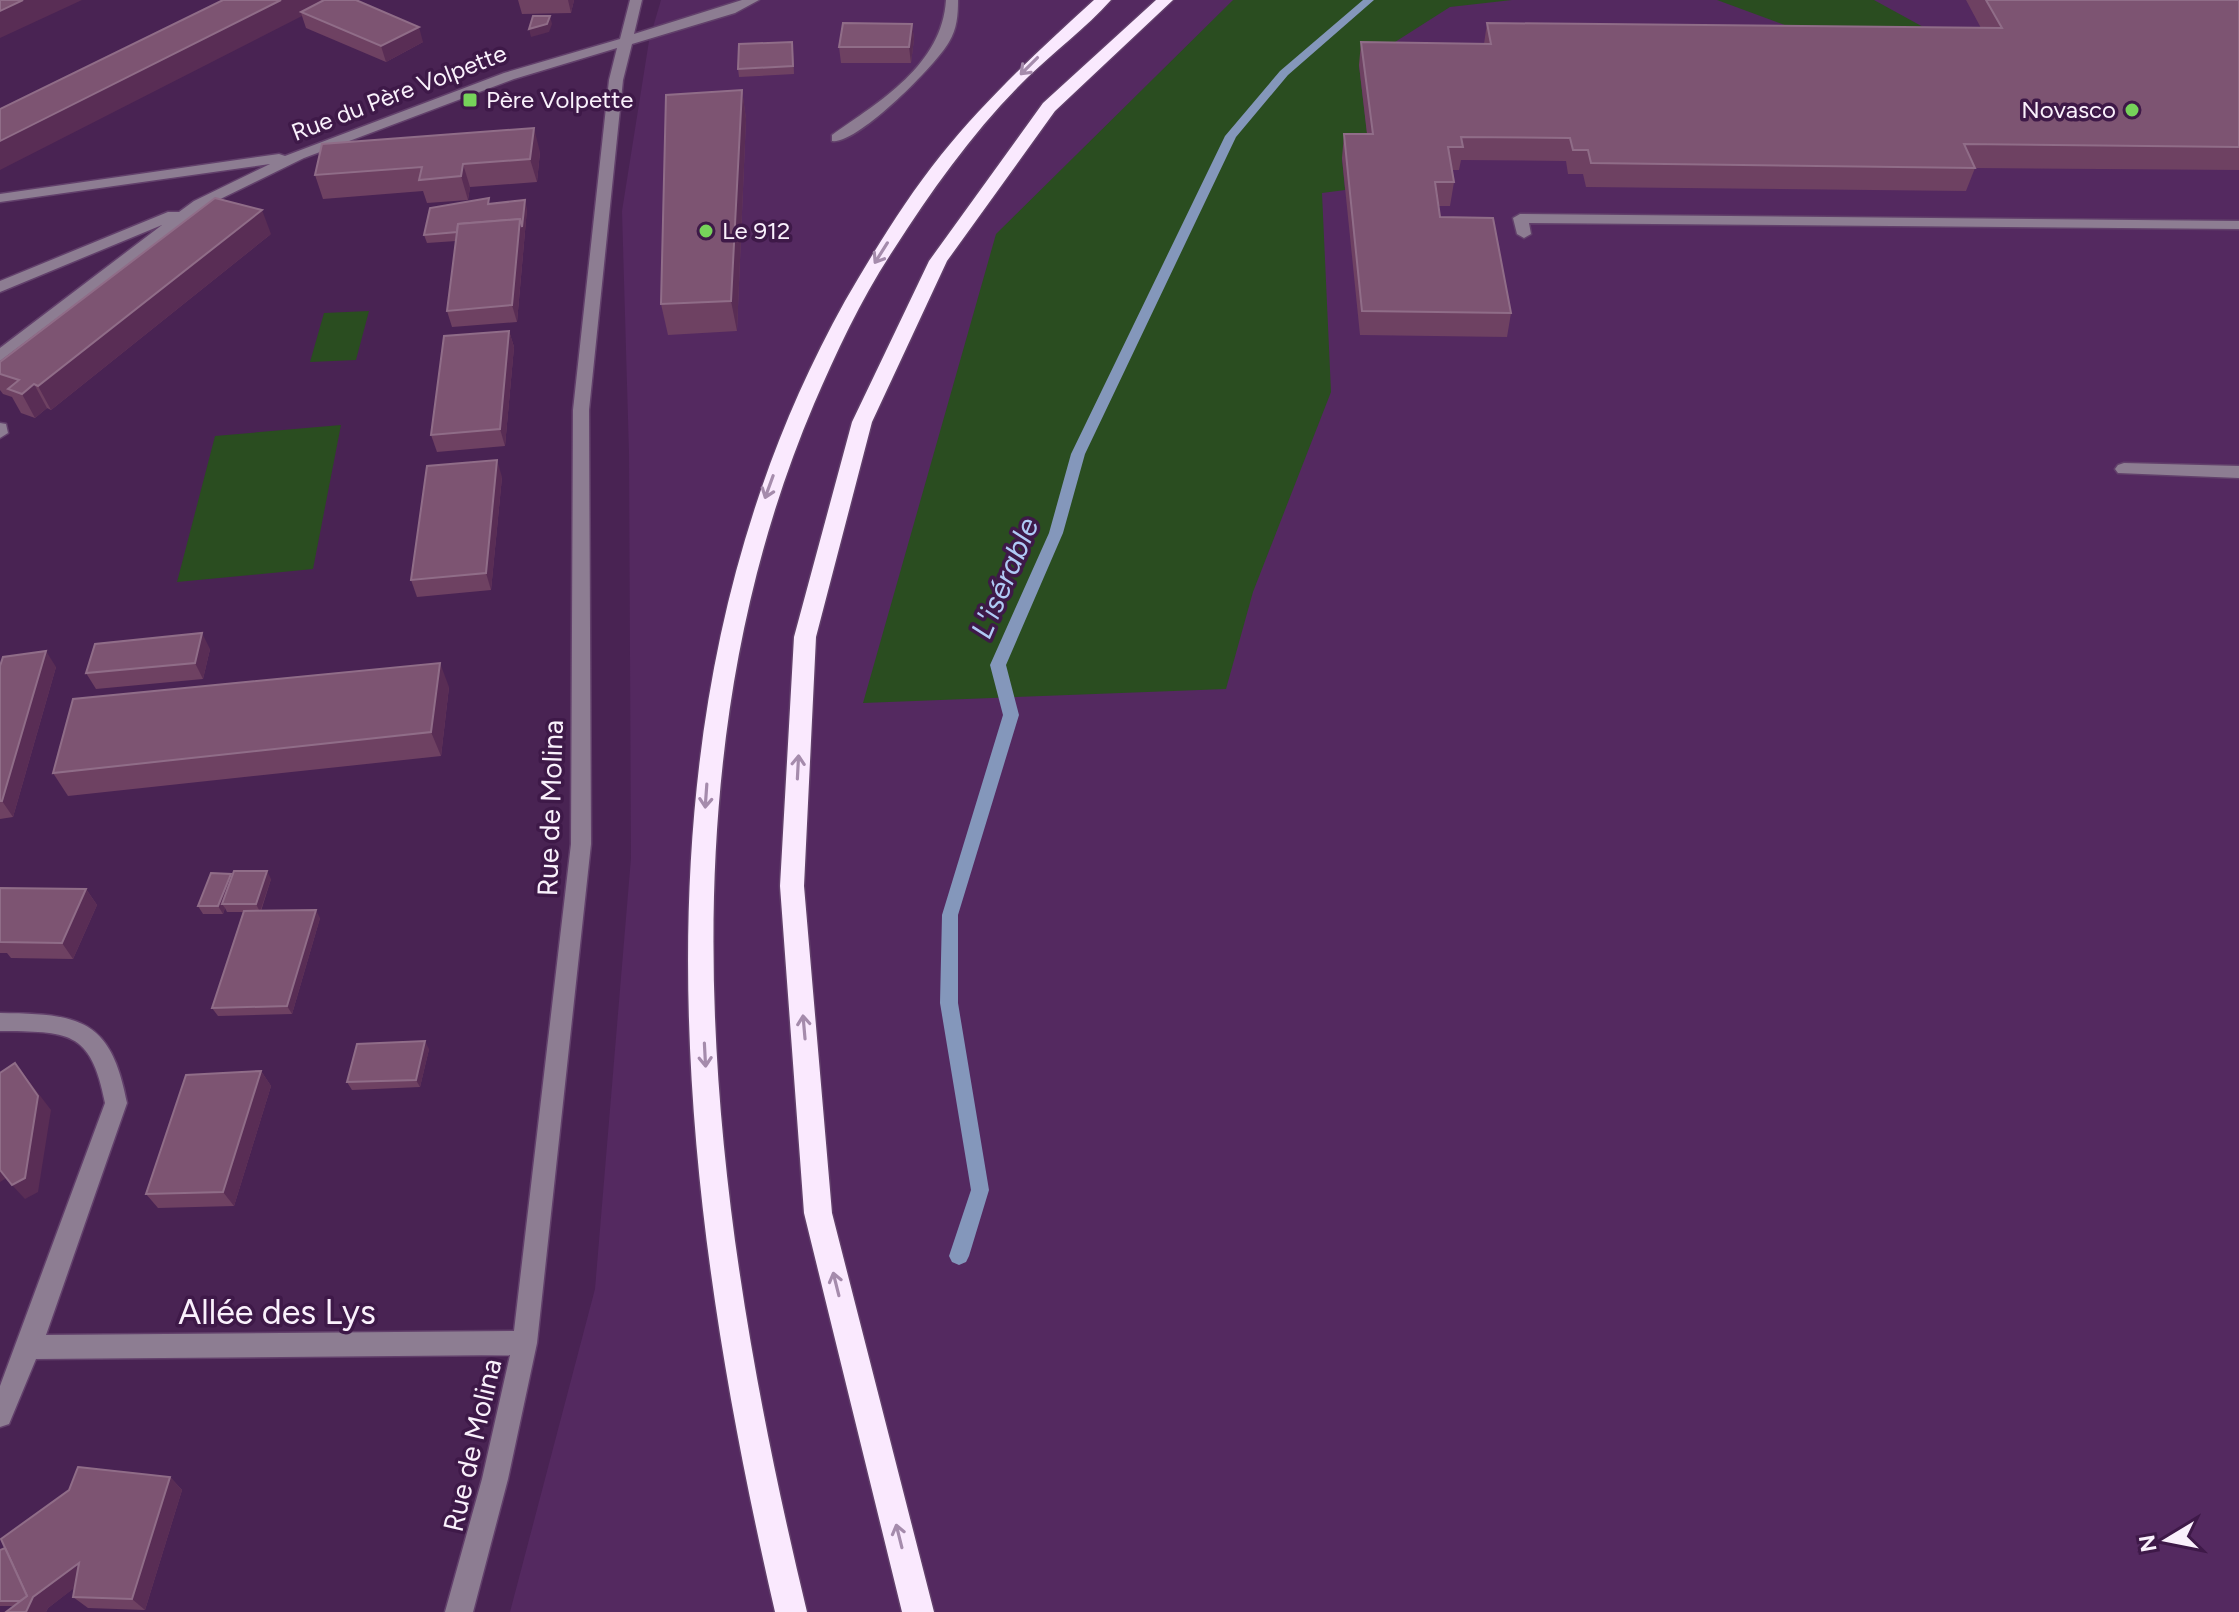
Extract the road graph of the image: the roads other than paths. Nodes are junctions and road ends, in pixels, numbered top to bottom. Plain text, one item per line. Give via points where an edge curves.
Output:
1 (636, 0) edge
2 (708, 0) edge
3 (753, 0) edge
4 (952, 0) edge
5 (1103, 0) edge
6 (1165, 0) edge
7 (1084, 7) edge
8 (730, 10) junction
9 (623, 42) junction
10 (837, 138) dead end
11 (299, 155) junction
12 (0, 198) edge
13 (199, 204) junction
14 (2239, 225) edge
15 (1524, 234) dead end
16 (0, 287) edge
17 (0, 356) edge
18 (2124, 469) dead end
19 (2239, 472) edge
20 (0, 1022) edge
21 (525, 1343) junction
22 (29, 1347) junction
23 (0, 1415) edge
24 (459, 1612) edge
25 (791, 1612) edge
26 (918, 1612) edge

1 - 9 street, Rue de Molina
2 - 8 street
3 - 8 street, Rue du Père Volpette
4 - 10 street via 941,45 911,83
5 - 7 highway
26 -> 6 highway via 818,1213 792,886 805,637 862,422 938,261 1049,107
7 -> 25 highway via 958,144 898,226 840,321 766,495 723,679 707,779 700,885 705,1067 737,1350 763,1498
8 - 9 street, Rue du Père Volpette
9 - 11 street, Rue du Père Volpette via 509,76
9 - 21 street, Rue de Molina via 581,410 581,844
11 - 12 street
11 - 13 street, Rue du Père Volpette
13 - 16 street, Rue du Père Volpette
13 - 17 street, Rue du Père Volpette
14 - 15 street via 1520,218
18 - 19 street
20 - 22 street via 76,1029 97,1043 112,1070 116,1103
21 - 22 street, Allée des Lys
21 - 24 street, Rue de Molina
22 - 23 street

